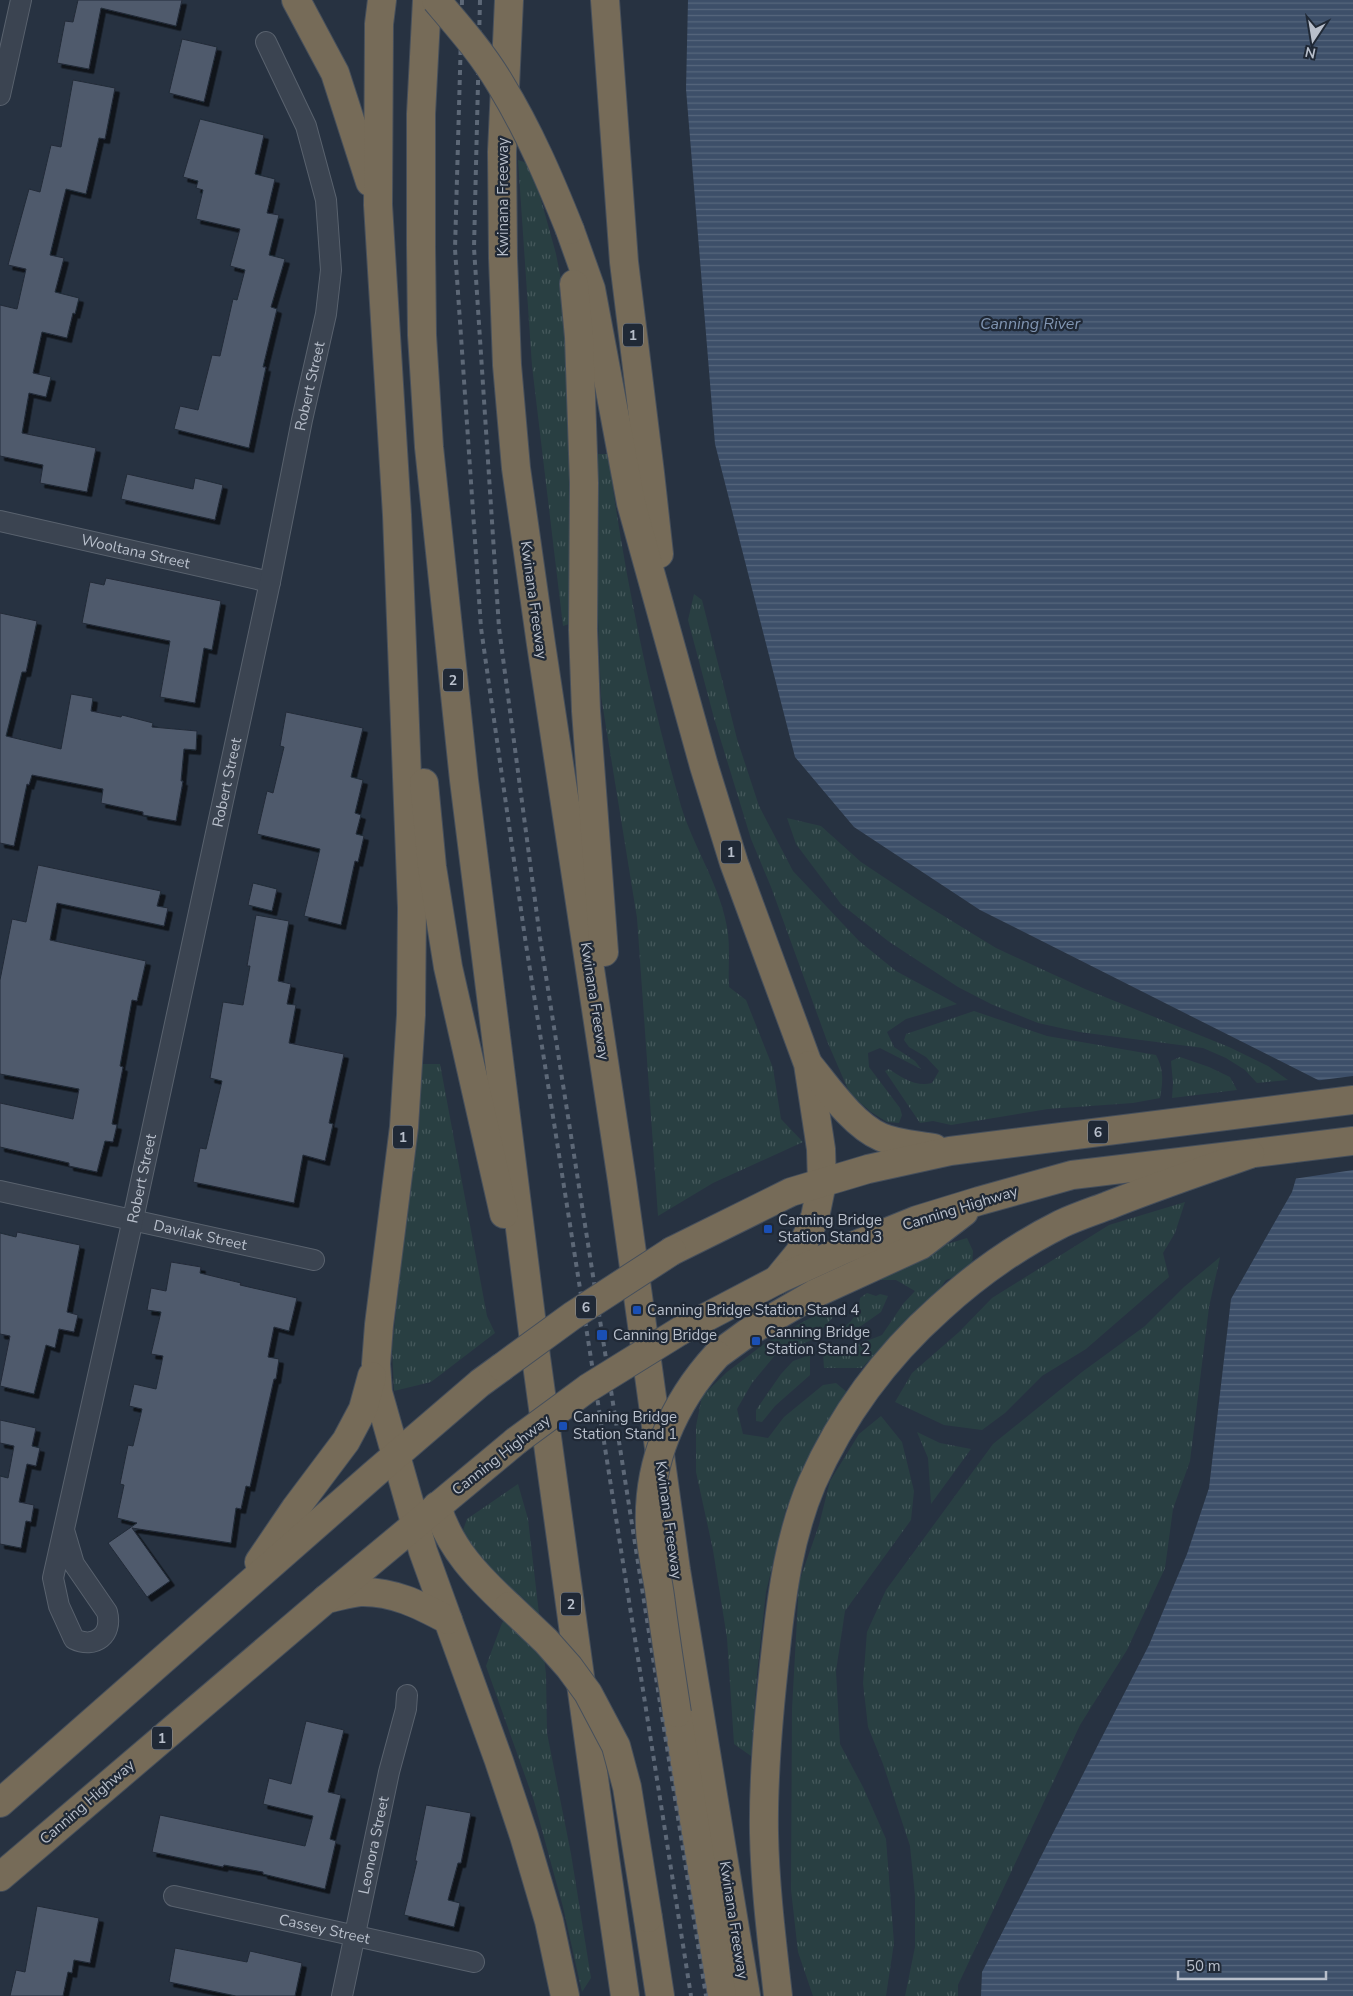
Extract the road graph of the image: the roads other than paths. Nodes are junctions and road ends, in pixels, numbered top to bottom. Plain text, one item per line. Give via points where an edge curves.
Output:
1 (21, 0) edge
2 (296, 0) edge
3 (382, 0) edge
4 (427, 0) edge
5 (436, 0) edge
6 (509, 0) edge
7 (605, 0) edge
8 (266, 42) dead end
9 (0, 94) edge
10 (378, 205) junction
11 (570, 230) junction
12 (397, 516) junction
13 (0, 522) edge
14 (270, 582) junction
15 (667, 635) junction
16 (808, 1064) junction
17 (1353, 1100) edge
18 (1353, 1141) edge
19 (950, 1150) junction
20 (1250, 1154) junction
21 (622, 1181) junction
22 (822, 1182) junction
23 (0, 1191) edge
24 (979, 1201) junction
25 (133, 1220) junction
26 (314, 1260) dead end
27 (777, 1280) junction
28 (536, 1357) junction
29 (376, 1364) junction
30 (395, 1456) junction
31 (437, 1506) junction
32 (414, 1525) junction
33 (64, 1530) junction
34 (239, 1592) junction
35 (98, 1599) junction
36 (325, 1600) junction
37 (59, 1606) junction
38 (448, 1620) junction
39 (407, 1695) dead end
40 (0, 1803) edge
41 (0, 1877) edge
42 (174, 1896) dead end
43 (356, 1935) junction
44 (474, 1962) dead end
45 (342, 1996) edge
46 (565, 1996) edge
47 (625, 1996) edge
48 (660, 1996) edge
49 (722, 1996) edge
50 (746, 1996) edge
51 (778, 1996) edge

1 - 9 street
2 - 10 highway via 335,73
3 - 10 highway, 1 via 379,24
4 - 28 highway, 2 via 421,114 421,246 422,334 429,447 464,780
5 - 11 highway, bridge via 501,84 537,153
6 - 21 highway, Kwinana Freeway via 502,152 503,258 507,365 516,468
7 - 15 highway, 1 via 624,262
8 - 14 street, Robert Street via 306,126 326,200 331,270 326,314
10 - 12 highway, 1
11 - 15 highway via 591,289 631,503
11 - 21 highway via 583,433 586,711
12 - 28 highway via 432,868 446,958
12 - 29 highway, 1 via 412,964 404,1127
13 - 14 street, Wooltana Street
14 - 25 street, Robert Street
15 - 16 highway, 1 via 734,862
16 - 19 highway, 1 via 845,1109 872,1132 890,1140
16 - 22 highway, 1 via 821,1149
17 - 19 highway, 6
18 - 20 highway, Canning Highway
19 - 22 highway, 6
20 - 24 highway, Canning Highway via 1072,1176
20 - 51 highway via 1061,1224 1008,1255 961,1289 902,1345 880,1370 842,1425 812,1485 794,1535 774,1660 764,1832
21 - 50 highway, Kwinana Freeway via 676,1570
22 - 27 highway, 1 via 815,1217 800,1252
22 - 30 highway, 6, bridge via 786,1194 672,1250 572,1316 480,1383
23 - 25 street, Davilak Street
24 - 27 highway, Canning Highway via 917,1220
24 - 49 highway, bridge via 921,1245 814,1294 750,1331 717,1356 692,1384 664,1436 652,1490 650,1529
25 - 26 street, Davilak Street
25 - 33 street, Robert Street
27 - 31 highway, Canning Highway / 1, bridge via 680,1332 588,1388 516,1441
28 - 47 highway, 2
29 - 30 highway via 379,1400
29 - 34 highway, 1 via 363,1409 346,1441
30 - 32 highway
30 - 34 highway, 6
31 - 32 highway, Canning Highway / 1
31 - 48 highway, bridge via 461,1556 569,1667 588,1693 616,1746 627,1787
32 - 36 highway, Canning Highway / 1
32 - 38 highway
33 - 35 street, Robert Street via 74,1564
33 - 37 street, Robert Street via 53,1578
34 - 40 highway, 1
35 - 37 street via 88,1593 71,1592 62,1597
35 - 37 street, Robert Street via 107,1612 108,1630 96,1640 82,1643 74,1639
36 - 38 highway via 359,1592 384,1593 414,1602
36 - 41 highway, Canning Highway / 1
38 - 46 highway via 524,1836 549,1921
39 - 43 street, Leonora Street
42 - 43 street, Cassey Street
43 - 44 street, Cassey Street
43 - 45 street, Leonora Street

